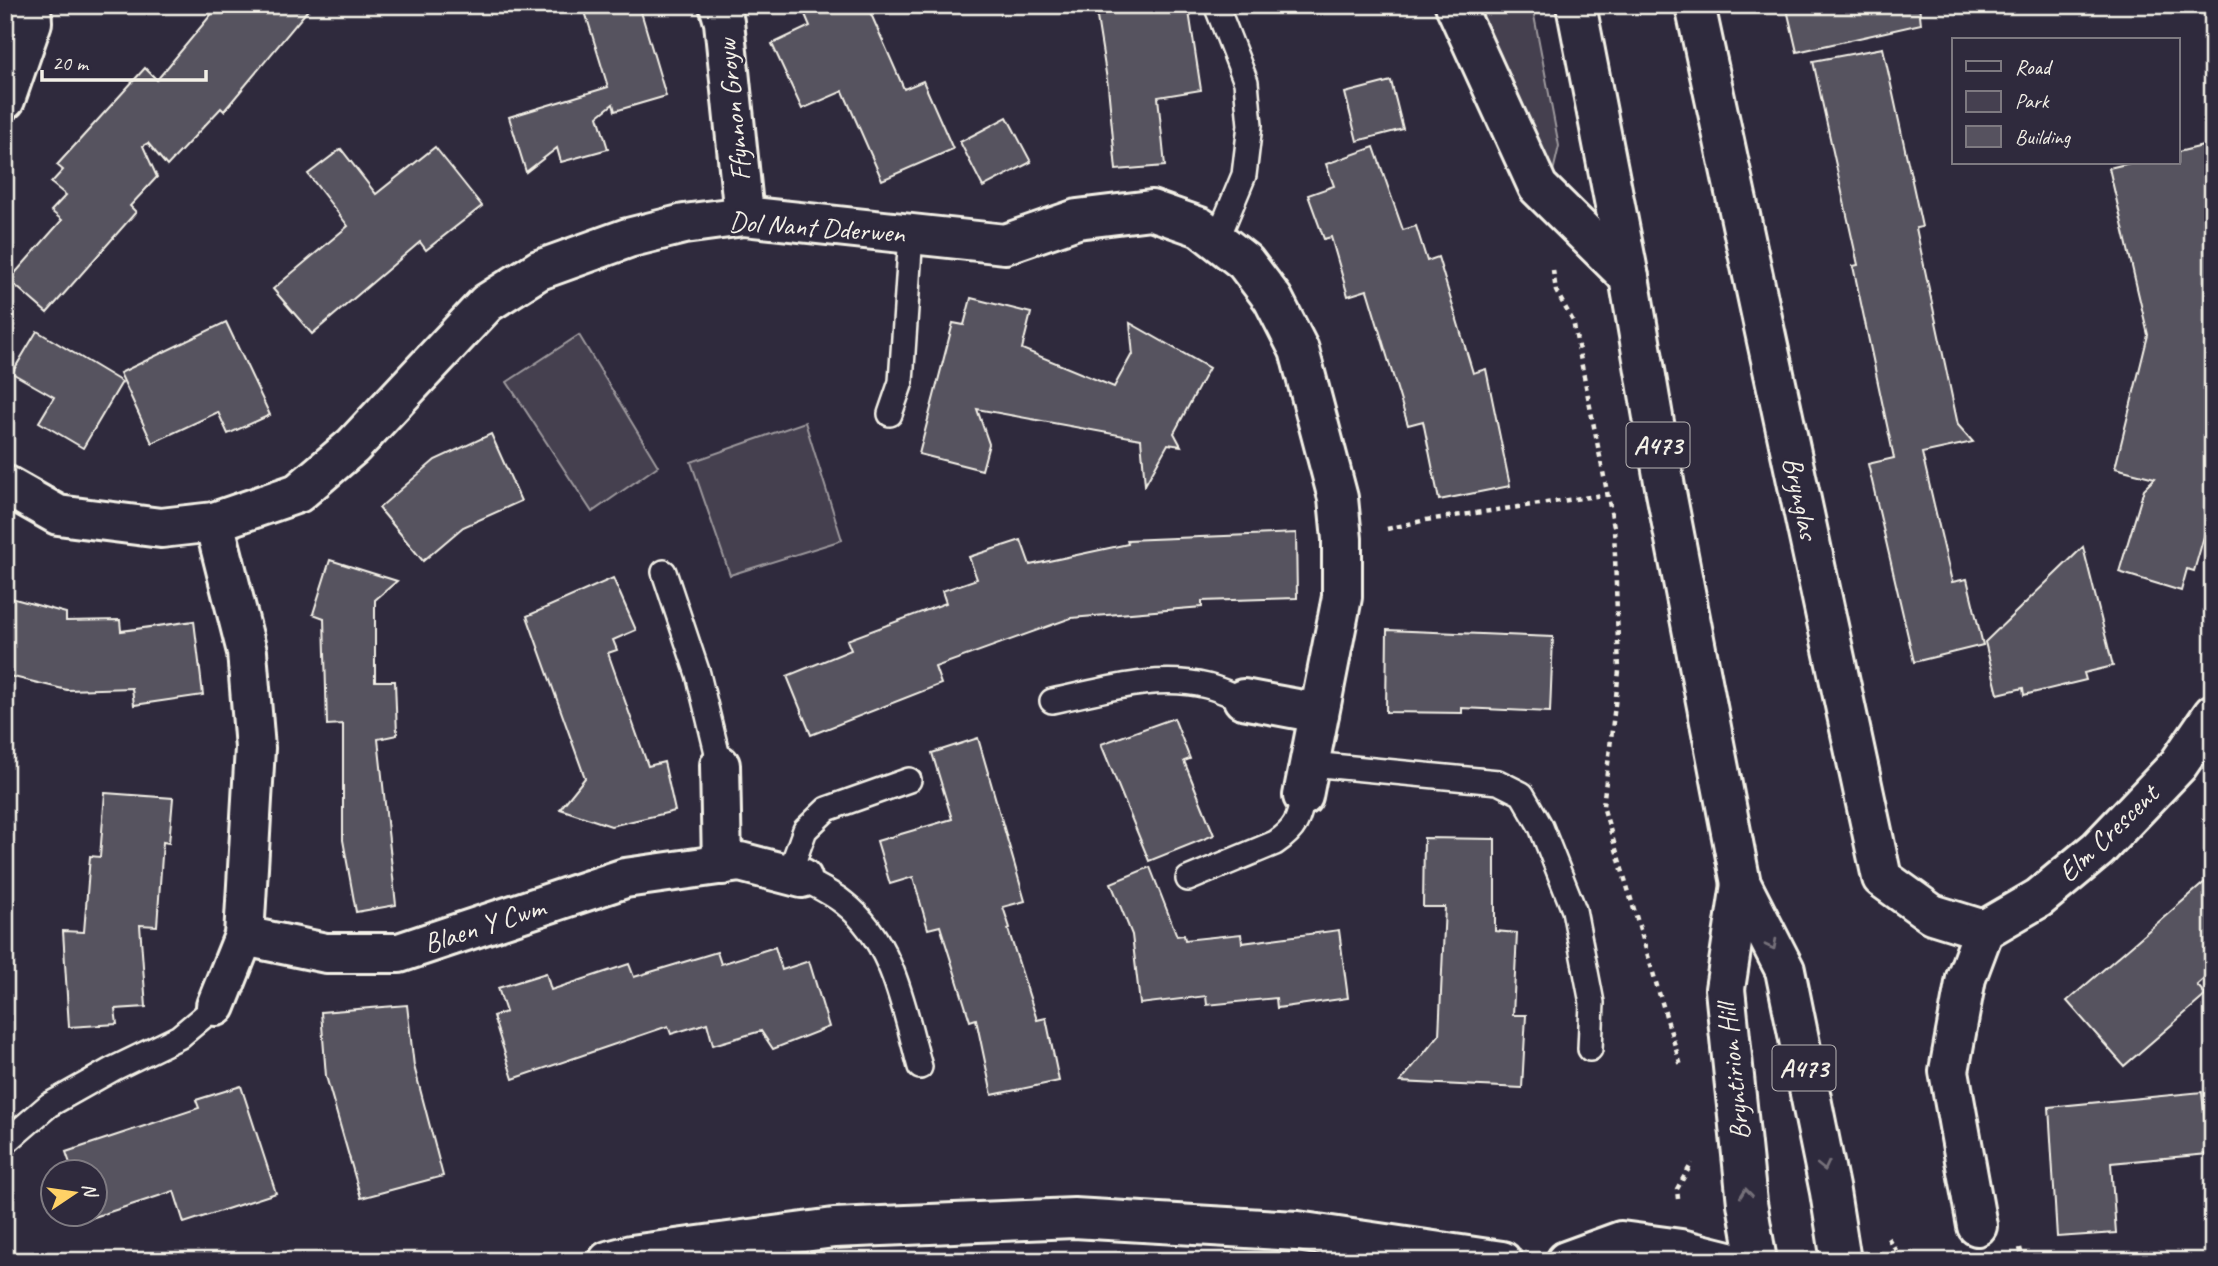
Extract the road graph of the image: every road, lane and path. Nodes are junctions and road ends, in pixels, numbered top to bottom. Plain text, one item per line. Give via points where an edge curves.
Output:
1 (31, 5) edge
2 (719, 5) edge
3 (1216, 5) edge
4 (1455, 5) edge
5 (1576, 5) edge
6 (1695, 5) edge
7 (5, 100) edge
8 (744, 216) junction
9 (911, 234) junction
10 (1217, 240) junction
11 (1552, 265) dead end
12 (1629, 277) junction
13 (890, 414) dead end
14 (5, 485) edge
15 (1665, 487) junction
16 (1609, 495) junction
17 (214, 522) junction
18 (1342, 538) junction
19 (664, 572) dead end
20 (1242, 699) joint
21 (1052, 701) dead end
22 (1319, 713) junction
23 (2213, 714) edge
24 (720, 765) joint
25 (909, 780) dead end
26 (1307, 780) junction
27 (722, 865) junction
28 (796, 876) junction
29 (1188, 879) dead end
30 (1741, 884) junction
31 (1983, 930) junction
32 (244, 936) junction
33 (216, 1006) joint
34 (1590, 1049) dead end
35 (920, 1068) dead end
36 (1682, 1070) dead end
37 (5, 1143) edge
38 (1696, 1157) dead end
39 (1977, 1226) dead end
40 (1681, 1249) junction
41 (608, 1261) edge
42 (1502, 1261) edge
43 (1566, 1261) edge
44 (1729, 1261) edge
45 (1757, 1261) edge
46 (1841, 1261) edge

1 - 7 street via 32,22
2 - 8 street, Ffynnon Groyw
3 - 10 lane via 1246,82 1250,125 1244,175
4 - 12 street via 1538,187
5 - 12 street, A473
6 - 31 street, Brynglas via 1882,878 1932,914
8 - 9 street, Dol Nant Dderwen
8 - 17 street, Dol Nant Dderwen via 651,232 539,270 487,303 353,446 298,493
9 - 10 street, Dol Nant Dderwen via 1005,244 1077,219 1152,211 1199,227
9 - 13 lane via 901,382
10 - 18 street, Dol Nant Dderwen via 1245,262 1273,299 1299,351 1338,498
11 - 16 path via 1556,291 1573,321
12 - 15 street, A473
14 - 17 street, Dol Nant Dderwen via 58,514 161,528
15 - 16 path
15 - 30 street, A473
16 - 18 path via 1426,520
16 - 36 path via 1619,671 1603,806
17 - 32 street via 247,652 256,748
18 - 22 street, Dol Nant Dderwen via 1342,597
19 - 24 lane via 698,674
20 - 21 lane via 1208,686 1176,681 1144,682
20 - 22 street
22 - 26 street, Dol Nant Dderwen
23 - 31 street, Elm Crescent via 2178,765 2098,849 2039,898
24 - 27 street
25 - 28 lane via 827,808 804,830
26 - 29 lane via 1299,820 1288,834
26 - 34 lane via 1498,782 1522,794 1541,827 1574,910 1592,1003
27 - 28 street, Blaen Y Cwm via 740,862
27 - 32 street, Blaen Y Cwm via 625,878 399,953 326,953
28 - 35 lane via 845,903 878,939 898,984
45 -> 30 street, Bryntirion Hill / A473 via 1725,989
30 -> 46 street, A473 via 1785,970
31 - 39 street via 1966,978 1949,1071
32 - 33 street
33 - 37 lane via 179,1037 49,1105
38 - 40 path via 1677,1189
40 - 43 street via 1621,1241
40 - 44 street
41 - 42 street via 834,1228 1074,1218 1297,1231

